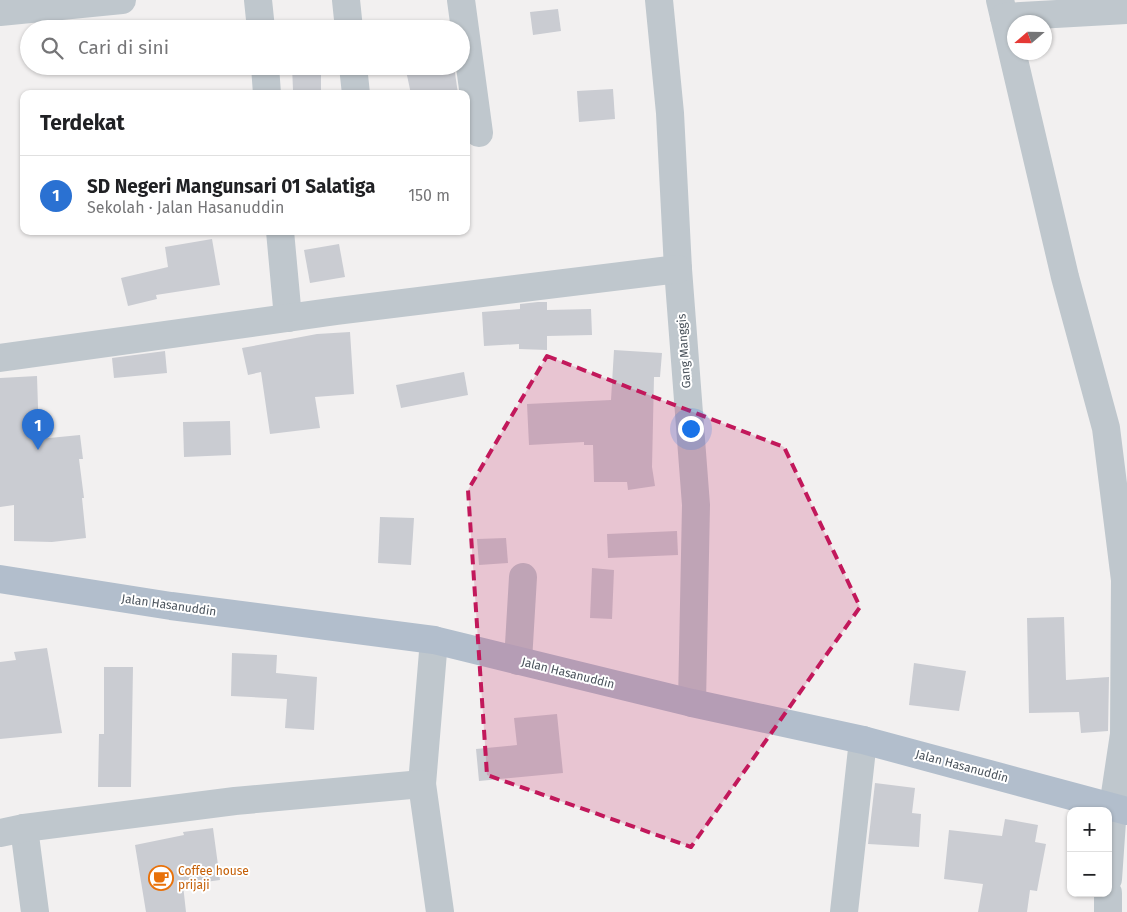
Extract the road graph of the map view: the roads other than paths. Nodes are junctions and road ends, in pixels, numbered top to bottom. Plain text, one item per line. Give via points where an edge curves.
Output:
1 (122, 0) edge
2 (258, 0) edge
3 (346, 0) edge
4 (461, 0) edge
5 (659, 0) edge
6 (1002, 8) edge
7 (1127, 10) edge
8 (0, 12) edge
9 (260, 20) edge
10 (348, 20) edge
11 (464, 20) edge
12 (470, 66) edge
13 (266, 75) edge
14 (354, 75) edge
15 (267, 90) edge
16 (356, 90) edge
17 (479, 133) dead end
18 (280, 235) edge
19 (678, 269) junction
20 (288, 318) junction
21 (0, 358) edge
22 (1116, 429) edge
23 (523, 578) dead end
24 (0, 579) edge
25 (434, 640) junction
26 (518, 660) junction
27 (692, 703) junction
28 (863, 740) junction
29 (422, 784) junction
30 (1120, 809) edge
31 (12, 830) edge
32 (1112, 856) edge
33 (1108, 897) edge
34 (35, 912) edge
35 (440, 912) edge
36 (844, 912) edge
37 (1108, 912) edge

1 - 8 street
2 - 9 street
3 - 10 street
4 - 11 street
5 - 19 street, Gang Manggis via 670,113
6 - 7 street
6 - 22 street via 1065,277
12 - 17 street
13 - 15 street
14 - 16 street
18 - 20 street
19 - 20 street
19 - 27 street, Gang Manggis via 696,505
20 - 21 street
22 - 30 street via 1125,580
23 - 26 street
24 - 25 main road, Jalan Hasanuddin via 171,606
25 - 26 main road, Jalan Hasanuddin
25 - 29 street
26 - 27 main road, Jalan Hasanuddin
27 - 28 main road, Jalan Hasanuddin
28 - 30 main road, Jalan Hasanuddin
28 - 36 street
29 - 31 street via 235,801
29 - 35 street
30 - 32 street
31 - 34 street
33 - 37 street

